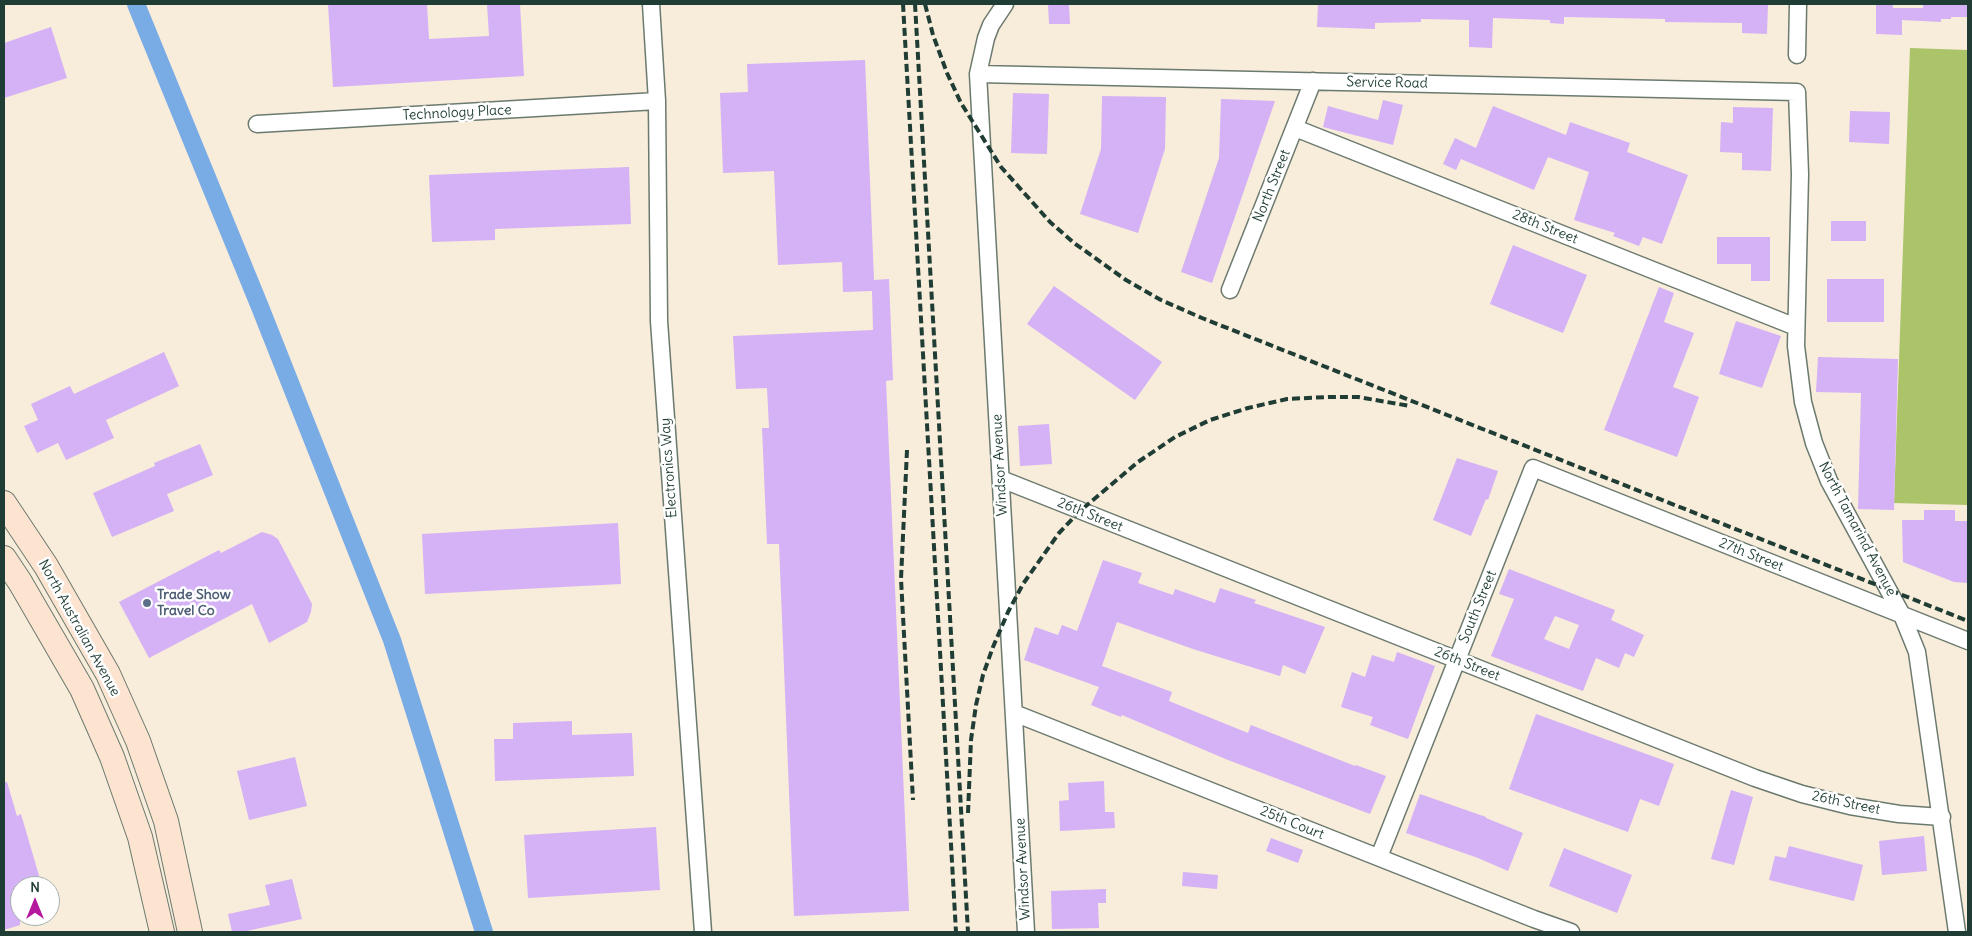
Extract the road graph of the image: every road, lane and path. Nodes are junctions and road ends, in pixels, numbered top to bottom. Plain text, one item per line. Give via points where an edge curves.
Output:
1 (651, 4) edge
2 (1004, 4) edge
3 (1798, 4) edge
4 (1797, 55) dead end
5 (978, 74) junction
6 (1313, 81) junction
7 (1797, 92) joint
8 (657, 101) junction
9 (257, 124) dead end
10 (1295, 128) junction
11 (1230, 290) dead end
12 (1796, 327) junction
13 (1533, 468) joint
14 (1001, 480) junction
15 (4, 503) edge
16 (4, 558) edge
17 (1902, 615) junction
18 (1968, 642) edge
19 (1457, 660) junction
20 (1014, 713) junction
21 (1942, 817) junction
22 (1378, 857) junction
23 (162, 932) edge
24 (190, 932) edge
25 (703, 932) edge
26 (1026, 932) edge
27 (1571, 932) edge
28 (1957, 932) edge

1 - 8 street, Electronics Way
2 - 5 street, Windsor Avenue via 986,38
3 - 4 street
5 - 6 street, Service Road
5 - 14 street, Windsor Avenue
6 - 7 street, Service Road
6 - 10 street, North Street
7 - 12 street, North Tamarind Avenue via 1800,174
8 - 9 street, Technology Place
8 - 25 street, Electronics Way via 659,321
10 - 11 street, North Street
10 - 12 street, 28th Street
12 - 17 street, North Tamarind Avenue via 1798,374 1814,443 1829,481
13 - 17 street, 27th Street
13 - 19 street, South Street
14 - 19 street, 26th Street
14 - 20 street, Windsor Avenue
15 - 24 main road, North Australian Avenue via 46,566 108,674 138,741 166,821
16 - 23 main road, North Australian Avenue via 82,690 112,757 140,837
17 - 18 street, 27th Street
17 - 21 street, North Tamarind Avenue via 1917,652
19 - 21 street, 26th Street via 1746,775 1802,794 1850,806
19 - 22 street, South Street
20 - 22 street, 25th Court
20 - 26 street, Windsor Avenue
21 - 28 street, North Tamarind Avenue
22 - 27 street, 25th Court

